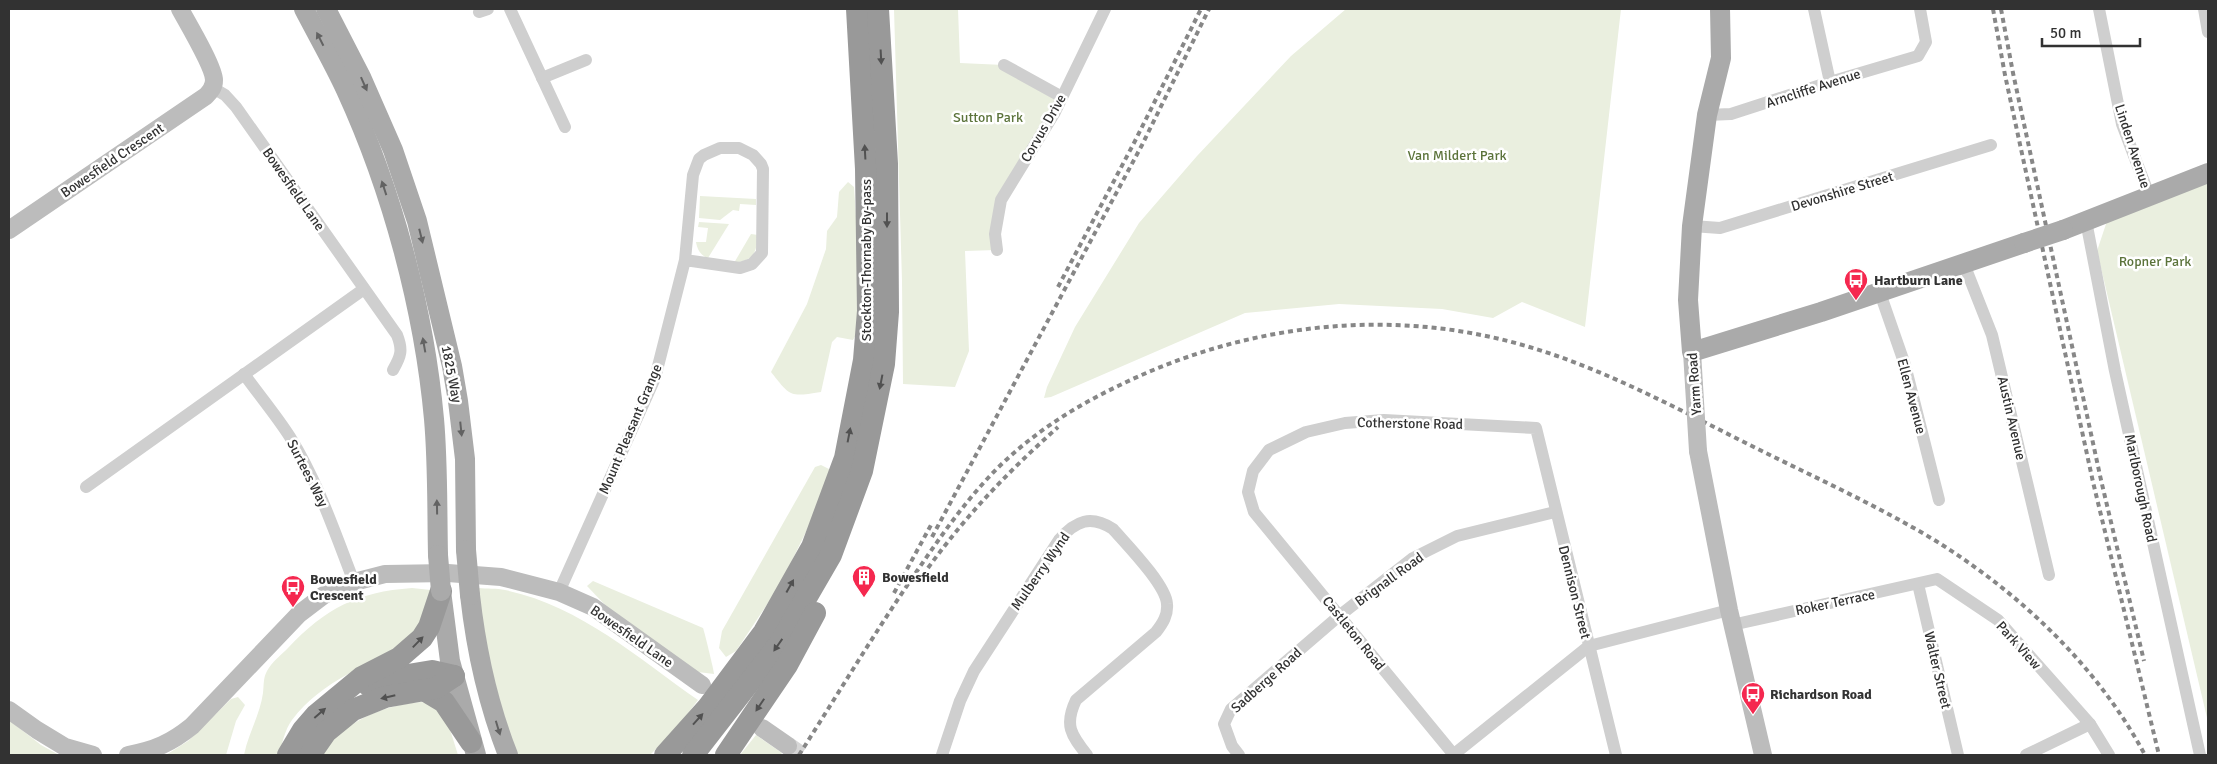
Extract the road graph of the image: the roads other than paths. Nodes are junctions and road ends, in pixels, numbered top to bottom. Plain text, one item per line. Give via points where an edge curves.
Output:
1 (180, 9) edge
2 (304, 9) edge
3 (326, 9) edge
4 (510, 9) edge
5 (857, 9) edge
6 (878, 9) edge
7 (1105, 9) edge
8 (1720, 9) edge
9 (1814, 9) edge
10 (1920, 9) edge
11 (2099, 9) edge
12 (2204, 9) edge
13 (2208, 32) edge
14 (586, 60) dead end
15 (1004, 64) dead end
16 (542, 78) junction
17 (1830, 82) junction
18 (213, 88) junction
19 (1062, 97) junction
20 (1707, 115) junction
21 (564, 127) dead end
22 (1991, 145) dead end
23 (2208, 172) edge
24 (2149, 195) junction
25 (2086, 220) junction
26 (1692, 226) junction
27 (9, 230) edge
28 (997, 250) dead end
29 (685, 260) junction
30 (1964, 264) junction
31 (364, 289) junction
32 (1880, 292) junction
33 (1692, 352) junction
34 (393, 370) dead end
35 (244, 374) junction
36 (1536, 428) joint
37 (862, 472) junction
38 (86, 487) dead end
39 (1939, 500) dead end
40 (1254, 512) joint
41 (1555, 512) junction
42 (2049, 575) dead end
43 (1937, 579) joint
44 (354, 582) junction
45 (1918, 584) junction
46 (441, 591) junction
47 (558, 592) junction
48 (1339, 616) junction
49 (1731, 618) junction
50 (1589, 646) junction
51 (483, 672) junction
52 (454, 676) junction
53 (702, 685) dead end
54 (424, 690) junction
55 (339, 697) junction
56 (9, 710) edge
57 (2090, 724) junction
58 (762, 728) dead end
59 (788, 746) tunnel mouth
60 (474, 749) edge
61 (93, 755) edge
62 (128, 755) edge
63 (288, 755) edge
64 (310, 755) edge
65 (508, 755) edge
66 (665, 755) edge
67 (693, 755) edge
68 (726, 755) edge
69 (942, 755) edge
70 (1087, 755) edge
71 (1238, 755) edge
72 (1454, 755) edge
73 (1616, 755) edge
74 (1763, 755) edge
75 (1958, 755) edge
76 (2026, 755) edge
77 (2109, 755) edge
78 (2200, 755) edge

1 - 18 street via 210,66
46 -> 2 main road, 1825 Way, bridge via 434,418 423,340 398,227 376,161 346,90
3 -> 51 main road, 1825 Way, bridge via 389,141 417,221 448,350 465,459 466,550
4 - 16 street
66 -> 5 highway, Stockton-Thornaby By-pass via 708,707 764,632 812,547 845,458 864,360 868,311 866,169
6 -> 37 highway, Stockton-Thornaby By-pass via 887,164 888,312 884,364
7 - 19 street, Corvus Drive
8 - 20 main road, Yarm Road via 1721,58
9 - 17 street
10 - 17 street, Arncliffe Avenue via 1926,42 1918,56
11 - 24 street, Linden Avenue via 2122,124
12 - 13 street
14 - 16 street
15 - 19 street
16 - 21 street
17 - 20 street, Arncliffe Avenue via 1731,114
18 - 27 street, Bowesfield Crescent via 206,96
18 - 31 street, Bowesfield Lane via 236,107
19 - 28 street, Corvus Drive via 1001,200 995,234
20 - 26 main road, Yarm Road
22 - 26 street, Devonshire Street via 1720,228
23 - 24 main road
24 - 25 main road
25 - 30 main road, bridge
25 - 78 street, Marlborough Road via 2115,371
26 - 33 main road, Yarm Road via 1688,300
29 - 29 street, Mount Pleasant Grange via 693,175 699,159 720,148 746,150 758,159 763,169 762,254 752,264 740,268
29 - 47 street, Mount Pleasant Grange via 655,378
30 - 32 main road
30 - 42 street, Austin Avenue via 1992,335
31 - 34 street, Bowesfield Lane via 397,335 402,348
31 - 35 street
32 - 33 main road
32 - 39 street, Ellen Avenue via 1905,365
33 - 49 street, Yarm Road, bridge via 1698,451
35 - 38 street
35 - 44 street, Surtees Way via 290,436 307,467
36 - 40 street, Cotherstone Road via 1384,420 1345,423 1306,432 1269,450 1253,471 1248,492
36 - 41 street, Dennison Street
37 -> 67 highway, Stockton-Thornaby By-pass via 831,555 780,643
37 -> 68 highway via 860,509 836,571 787,665
40 - 48 street, Castleton Road
41 - 48 street, Brignall Road via 1457,536 1413,558
41 - 50 street, Dennison Street
43 - 45 street, Roker Terrace
43 - 57 street, Park View via 1998,620
44 - 47 street via 385,574 448,573 501,577
44 - 62 street via 324,596 299,614 212,707 174,741
45 - 49 street, Roker Terrace
45 - 75 street, Walter Street
46 - 52 main road, 1825 Way
55 -> 46 highway via 362,677 399,658 422,638
47 - 53 street, Bowesfield Lane via 593,607
48 - 71 street, Sadberge Road via 1231,709 1224,724
48 - 72 street, Castleton Road
49 - 50 street
49 - 74 street, Yarm Road
50 - 72 street
50 - 73 street, Dennison Street
51 - 52 main road
51 -> 65 main road, 1825 Way
52 - 54 highway via 436,688
52 - 55 highway via 432,671 390,678
52 - 60 main road, 1825 Way
54 - 60 highway via 444,702
54 -> 64 highway via 385,697 353,710 326,732
63 -> 55 highway via 307,725
56 - 61 street via 65,747
57 - 76 street
57 - 77 street, Park View
58 - 59 street
69 - 70 street, Mulberry Wynd via 960,701 988,648 1059,540 1079,522 1092,521 1113,529 1157,582 1168,603 1164,622 1156,632 1076,700 1070,711 1071,732

